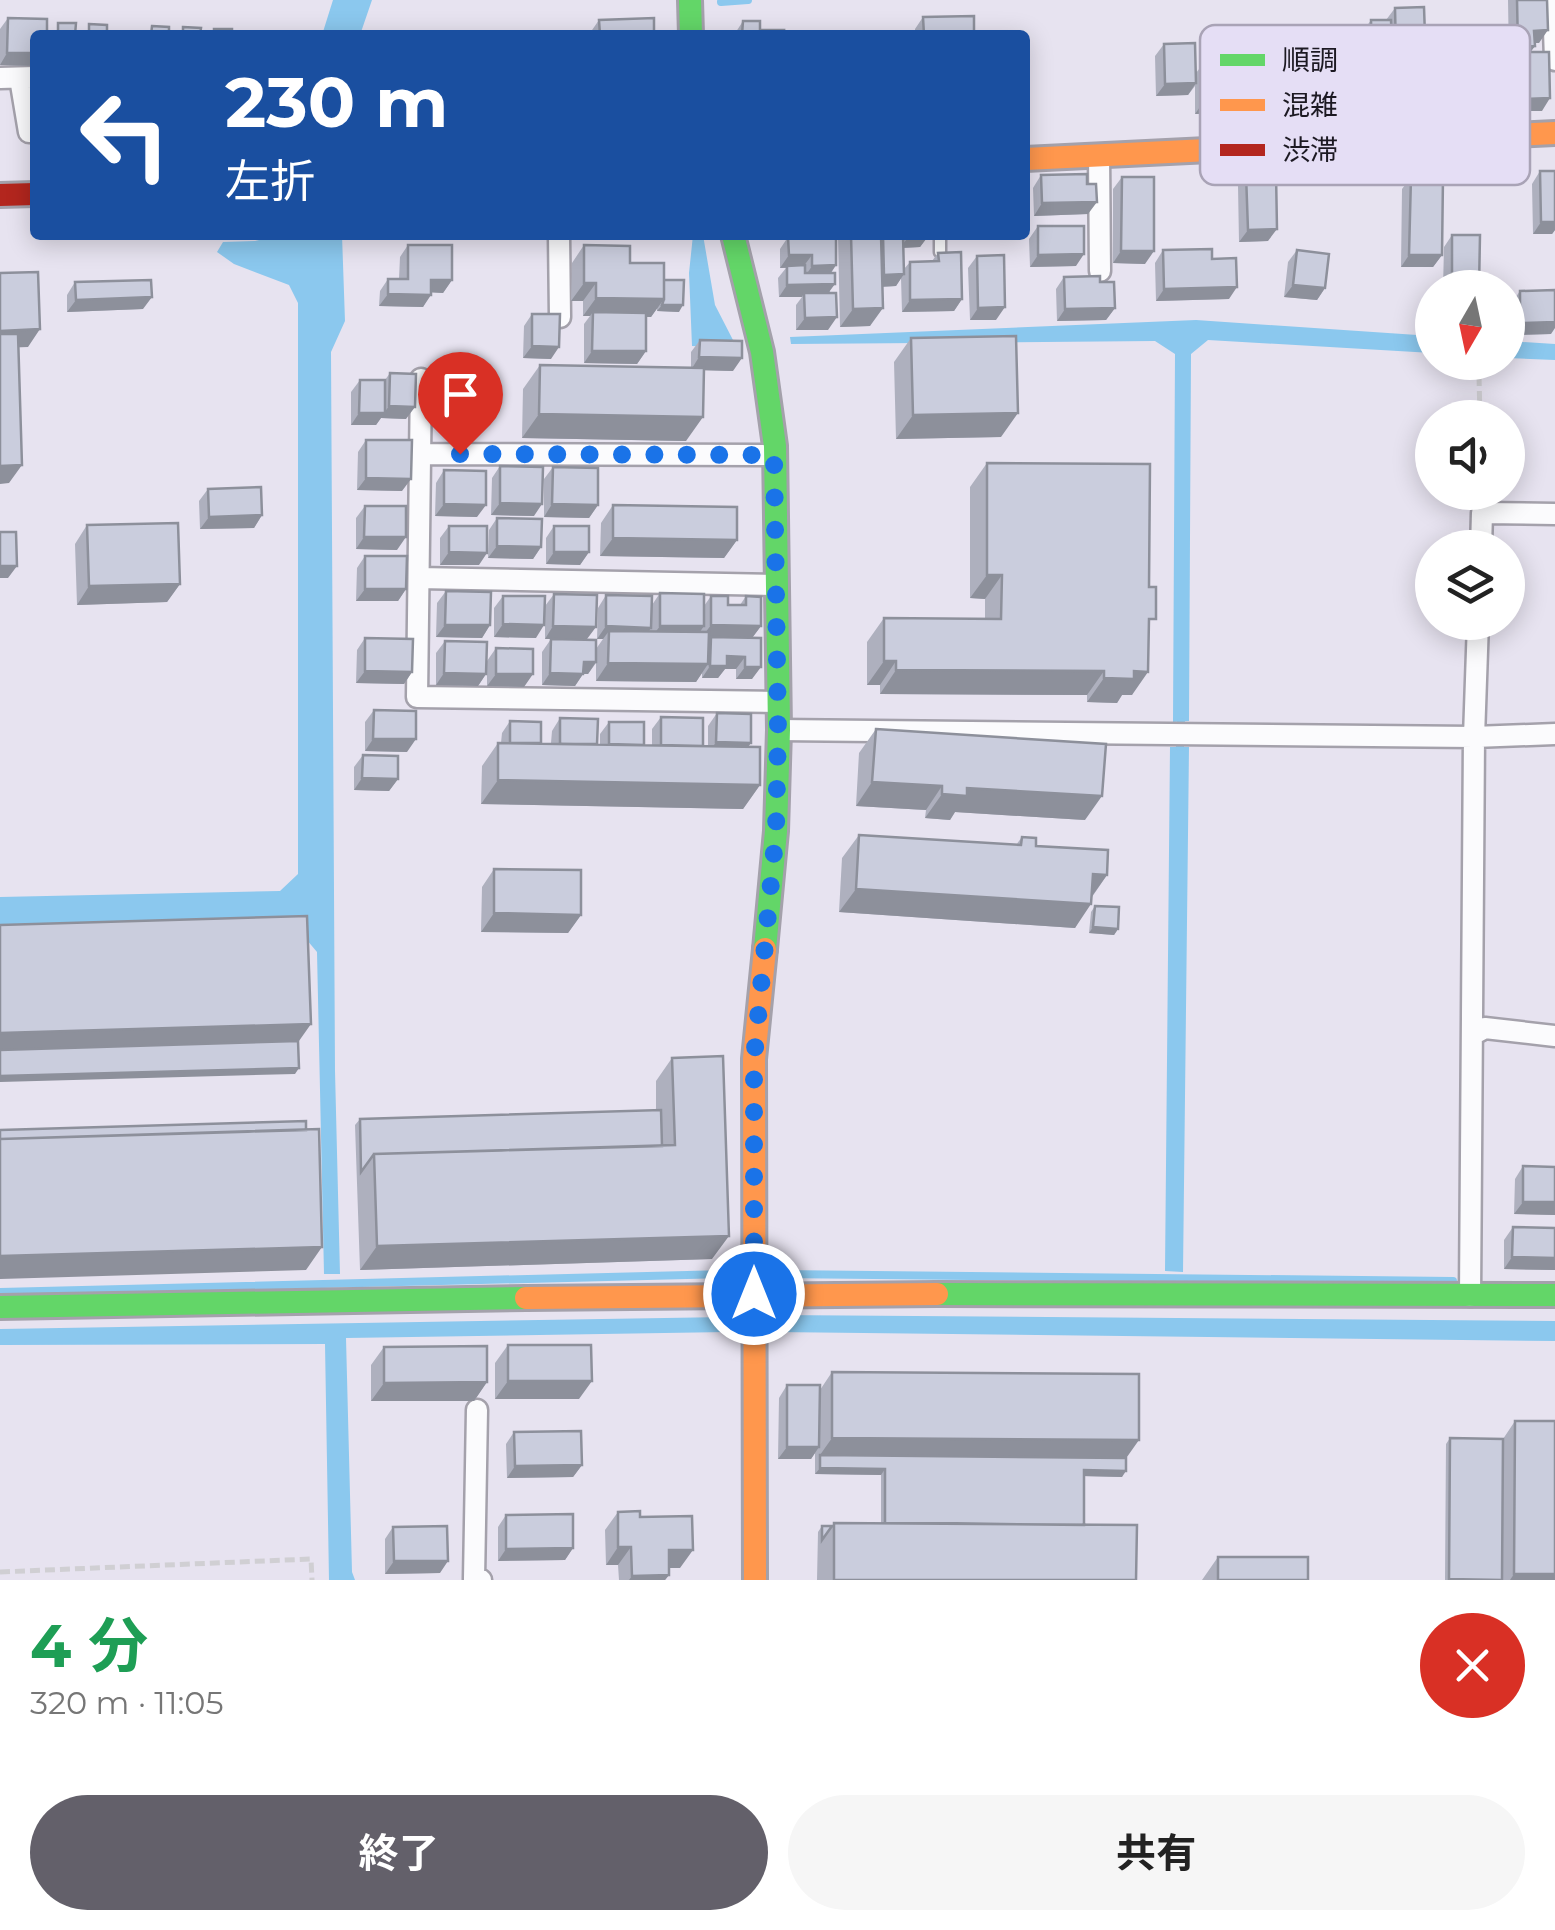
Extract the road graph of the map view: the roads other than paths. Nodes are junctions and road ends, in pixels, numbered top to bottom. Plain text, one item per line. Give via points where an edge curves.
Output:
1 (690, 0) edge
2 (1553, 0) edge
3 (691, 30) edge
4 (1555, 60) edge
5 (18, 78) edge
6 (30, 132) edge
7 (1555, 133) edge
8 (1530, 134) edge
9 (1200, 150) edge
10 (1100, 155) junction
11 (1030, 159) edge
12 (30, 194) edge
13 (0, 195) edge
14 (559, 240) edge
15 (734, 240) edge
16 (940, 240) edge
17 (940, 252) edge
18 (1100, 271) dead end
19 (560, 317) edge
20 (421, 379) dead end
21 (420, 454) junction
22 (774, 455) junction
23 (1555, 514) edge
24 (1482, 530) edge
25 (419, 578) junction
26 (777, 585) junction
27 (1477, 640) edge
28 (778, 702) junction
29 (778, 730) junction
30 (1555, 734) edge
31 (1474, 737) junction
32 (1474, 1034) junction
33 (1555, 1036) edge
34 (754, 1294) junction
35 (1555, 1295) edge
36 (1470, 1296) junction
37 (0, 1307) edge
38 (477, 1410) dead end
39 (482, 1580) edge
40 (755, 1580) edge

1 - 3 main road
2 - 4 street
5 - 6 street
7 - 8 main road
9 - 10 main road
10 - 11 main road
10 - 18 street
12 - 13 main road
14 - 19 street
15 - 22 main road via 762,352
16 - 17 lane
20 - 21 street
21 - 22 street
21 - 25 street
22 - 26 main road
23 - 24 street via 1482,512
25 - 26 street
25 - 28 street via 417,697
26 - 28 main road
27 - 31 street
28 - 29 main road
29 - 31 street
29 - 34 main road via 776,831 754,1059
30 - 31 street
31 - 32 street
32 - 33 street via 1486,1028
32 - 36 street
34 - 36 main road
34 - 37 main road
34 - 40 main road
35 - 36 main road
38 - 39 street via 474,1580

